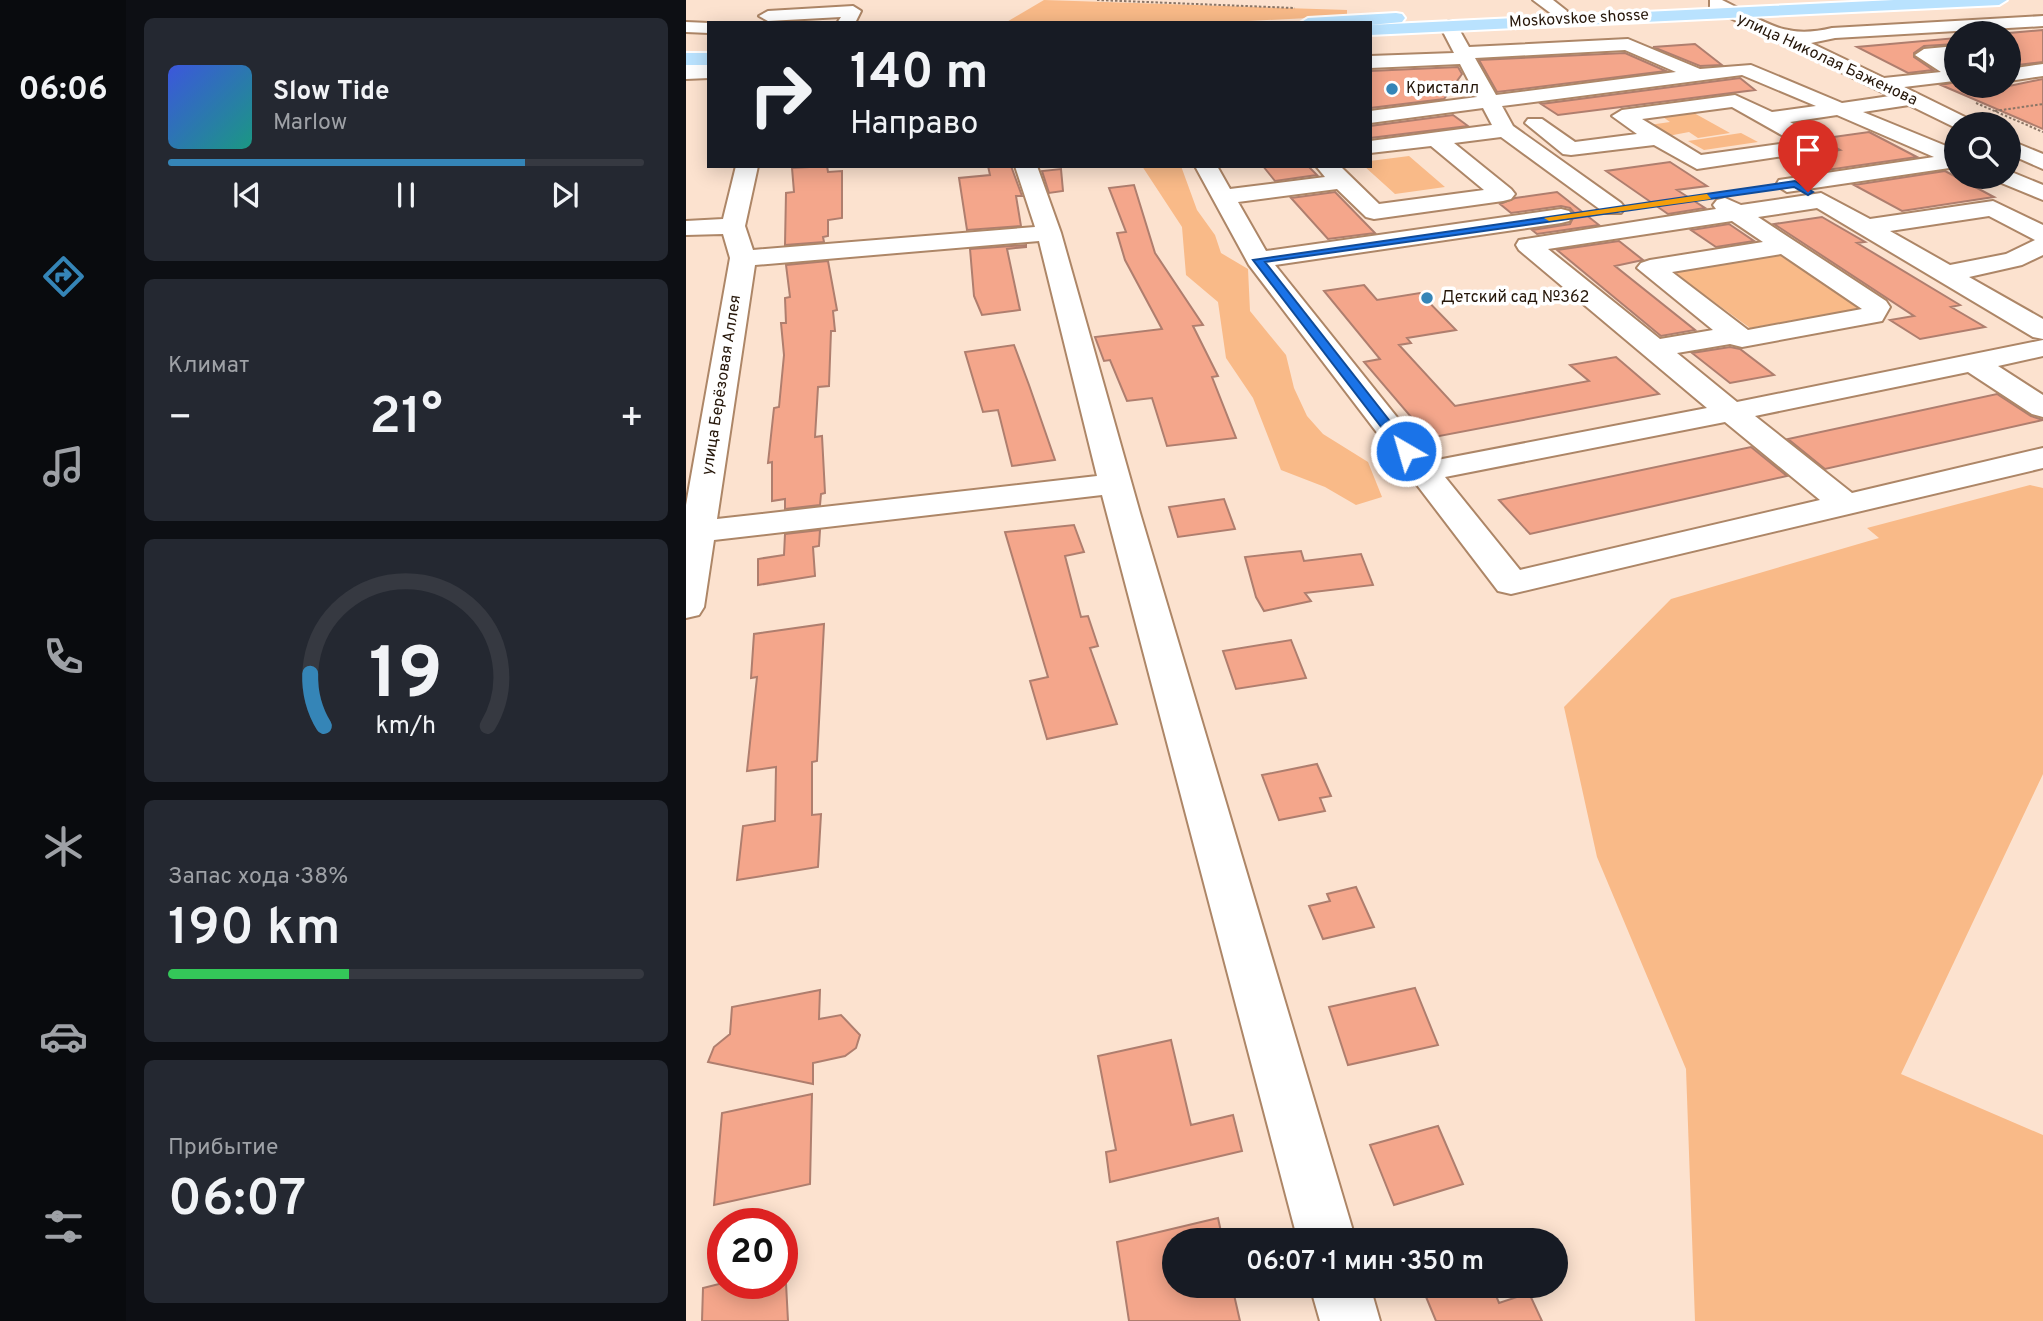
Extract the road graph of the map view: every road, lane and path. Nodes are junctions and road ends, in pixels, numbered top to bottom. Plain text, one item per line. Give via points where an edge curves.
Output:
1 (1097, 0) edge
2 (1541, 0) edge
3 (1812, 0) edge
4 (1998, 0) edge
5 (1722, 9) junction
6 (1559, 11) junction
7 (769, 13) edge
8 (1304, 15) edge
9 (847, 21) edge
10 (2043, 22) edge
11 (1449, 26) junction
12 (686, 27) edge
13 (707, 28) edge
14 (1372, 30) edge
15 (1757, 46) dead end
16 (686, 47) edge
17 (707, 47) edge
18 (1790, 53) junction
19 (1465, 55) junction
20 (707, 59) edge
21 (686, 60) edge
22 (1372, 62) edge
23 (1601, 68) dead end
24 (1744, 69) junction
25 (2043, 70) edge
26 (1547, 71) dead end
27 (707, 72) edge
28 (686, 73) edge
29 (2021, 73) edge
30 (1944, 74) edge
31 (1698, 75) junction
32 (1928, 82) junction
33 (1632, 84) junction
34 (1879, 85) junction
35 (1567, 93) junction
36 (1911, 99) junction
37 (1497, 102) junction
38 (2043, 104) edge
39 (1836, 110) junction
40 (1995, 111) junction
41 (1991, 112) edge
42 (1944, 115) edge
43 (1372, 117) edge
44 (1769, 119) junction
45 (1505, 130) junction
46 (2043, 132) edge
47 (1657, 138) junction
48 (1436, 139) junction
49 (2043, 144) edge
50 (1372, 147) edge
51 (1677, 150) junction
52 (2021, 150) edge
53 (1944, 154) edge
54 (2021, 156) edge
55 (1944, 161) edge
56 (2043, 162) edge
57 (1556, 166) junction
58 (747, 168) edge
59 (1027, 168) edge
60 (1207, 168) edge
61 (1335, 174) edge
62 (1944, 181) edge
63 (2021, 183) edge
64 (1795, 184) junction
65 (2043, 193) edge
66 (1711, 196) junction
67 (1224, 197) junction
68 (1821, 200) junction
69 (1613, 208) junction
70 (1737, 214) junction
71 (1553, 218) junction
72 (733, 226) junction
73 (1866, 227) junction
74 (686, 228) edge
75 (1049, 233) junction
76 (2043, 235) edge
77 (1577, 237) junction
78 (1785, 246) junction
79 (2043, 246) edge
80 (743, 258) junction
81 (1258, 260) junction
82 (1945, 274) junction
83 (2043, 331) edge
84 (1737, 334) junction
85 (2043, 348) edge
86 (1654, 349) junction
87 (1972, 362) junction
88 (2043, 408) edge
89 (1731, 412) junction
90 (2043, 458) edge
91 (1423, 472) junction
92 (1116, 484) junction
93 (1845, 504) junction
94 (692, 533) edge
95 (686, 607) edge
96 (1323, 1228) edge
97 (1343, 1298) edge
98 (1350, 1321) edge

1 - 8 path
2 - 6 street
3 - 5 main road, Moskovskoe shosse
4 - 5 main road, Moskovskoe shosse
5 - 6 main road, Moskovskoe shosse
5 - 11 main road, Moskovskoe shosse
5 - 18 street, улица Николая Баженова
6 - 8 main road, Moskovskoe shosse
7 - 9 street via 853,11
10 - 18 street via 1832,33
11 - 14 main road, Moskovskoe shosse
11 - 19 street
12 - 13 street
15 - 18 street
16 - 17 main road
18 - 24 street
18 - 34 street, улица Николая Баженова via 1826,59
19 - 22 street
19 - 31 street via 1628,44
19 - 37 street
20 - 21 main road
23 - 33 street via 1614,67
24 - 31 street
24 - 39 street
25 - 29 street
26 - 35 street
27 - 28 street
30 - 32 street
31 - 33 street
32 - 34 street
32 - 40 path
33 - 35 street
34 - 36 street, улица Николая Баженова
35 - 37 street
36 - 39 street
36 - 42 street, улица Николая Баженова
37 - 43 street
37 - 45 street
37 - 47 street via 1571,149
38 - 40 path
39 - 44 street
39 - 53 street
40 - 41 path
40 - 46 path
44 - 47 street via 1735,101 1622,116
44 - 51 street via 1816,145 1697,162
45 - 48 street
45 - 57 street
47 - 51 street
48 - 50 street
48 - 61 street via 1503,194 1374,212
49 - 52 street
51 - 57 street
54 - 56 street
55 - 64 street
57 - 69 street
58 - 72 street
59 - 75 street
60 - 67 street
61 - 67 street
62 - 68 street
63 - 65 street
64 - 66 street
64 - 68 street
66 - 69 street
66 - 70 street
67 - 81 street
68 - 70 street
68 - 73 street
69 - 71 street
70 - 77 street
70 - 78 street
71 - 77 street
71 - 81 street
72 - 74 street
72 - 80 street, улица Берёзовая Аллея
73 - 76 street via 1993,208
73 - 82 street
75 - 80 street
75 - 92 street
77 - 86 street via 1528,244
78 - 84 street via 1650,268
78 - 84 street via 1877,307 1872,315 1742,339
79 - 82 street via 2013,260
80 - 94 street, улица Берёзовая Аллея
81 - 91 street
82 - 83 street
84 - 86 street
85 - 87 street
86 - 89 street
87 - 88 street
87 - 89 street
89 - 91 street
89 - 93 street
90 - 93 street
91 - 93 street via 1511,583
92 - 94 street
92 - 96 street
94 - 95 street, улица Берёзовая Аллея
97 - 98 street

